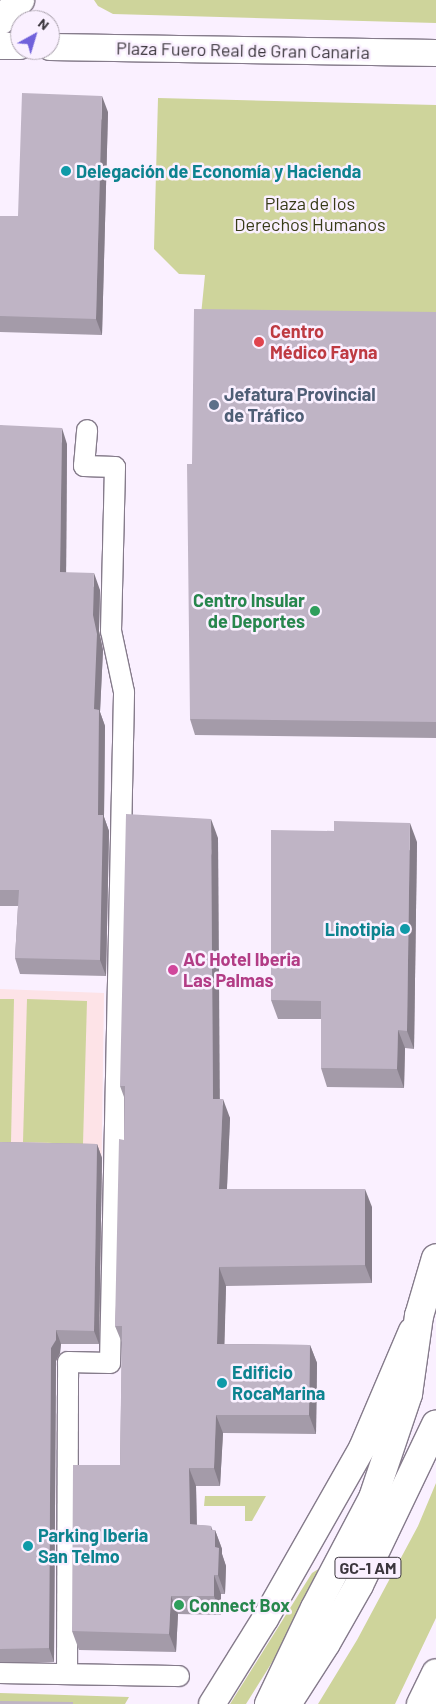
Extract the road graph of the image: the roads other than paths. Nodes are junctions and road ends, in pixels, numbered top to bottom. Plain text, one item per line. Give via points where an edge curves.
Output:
1 (20, 0) edge
2 (0, 21) edge
3 (60, 46) edge
4 (436, 53) edge
5 (87, 430) dead end
6 (436, 1258) edge
7 (418, 1316) junction
8 (436, 1424) edge
9 (0, 1673) edge
10 (436, 1673) edge
11 (66, 1674) junction
12 (179, 1676) dead end
13 (212, 1704) edge
14 (269, 1704) edge
15 (287, 1704) edge
16 (421, 1704) edge

1 - 2 main road
3 - 4 street, Plaza Fuero Real de Gran Canaria
5 - 11 street via 84,466 115,467 111,631 124,702 110,1363 68,1362
6 - 7 main road
7 - 13 street via 362,1448 265,1619
7 - 14 main road via 408,1394 373,1498
8 - 15 main road, GC-1 AM via 359,1585
9 - 11 street
10 - 16 main road
11 - 12 street

